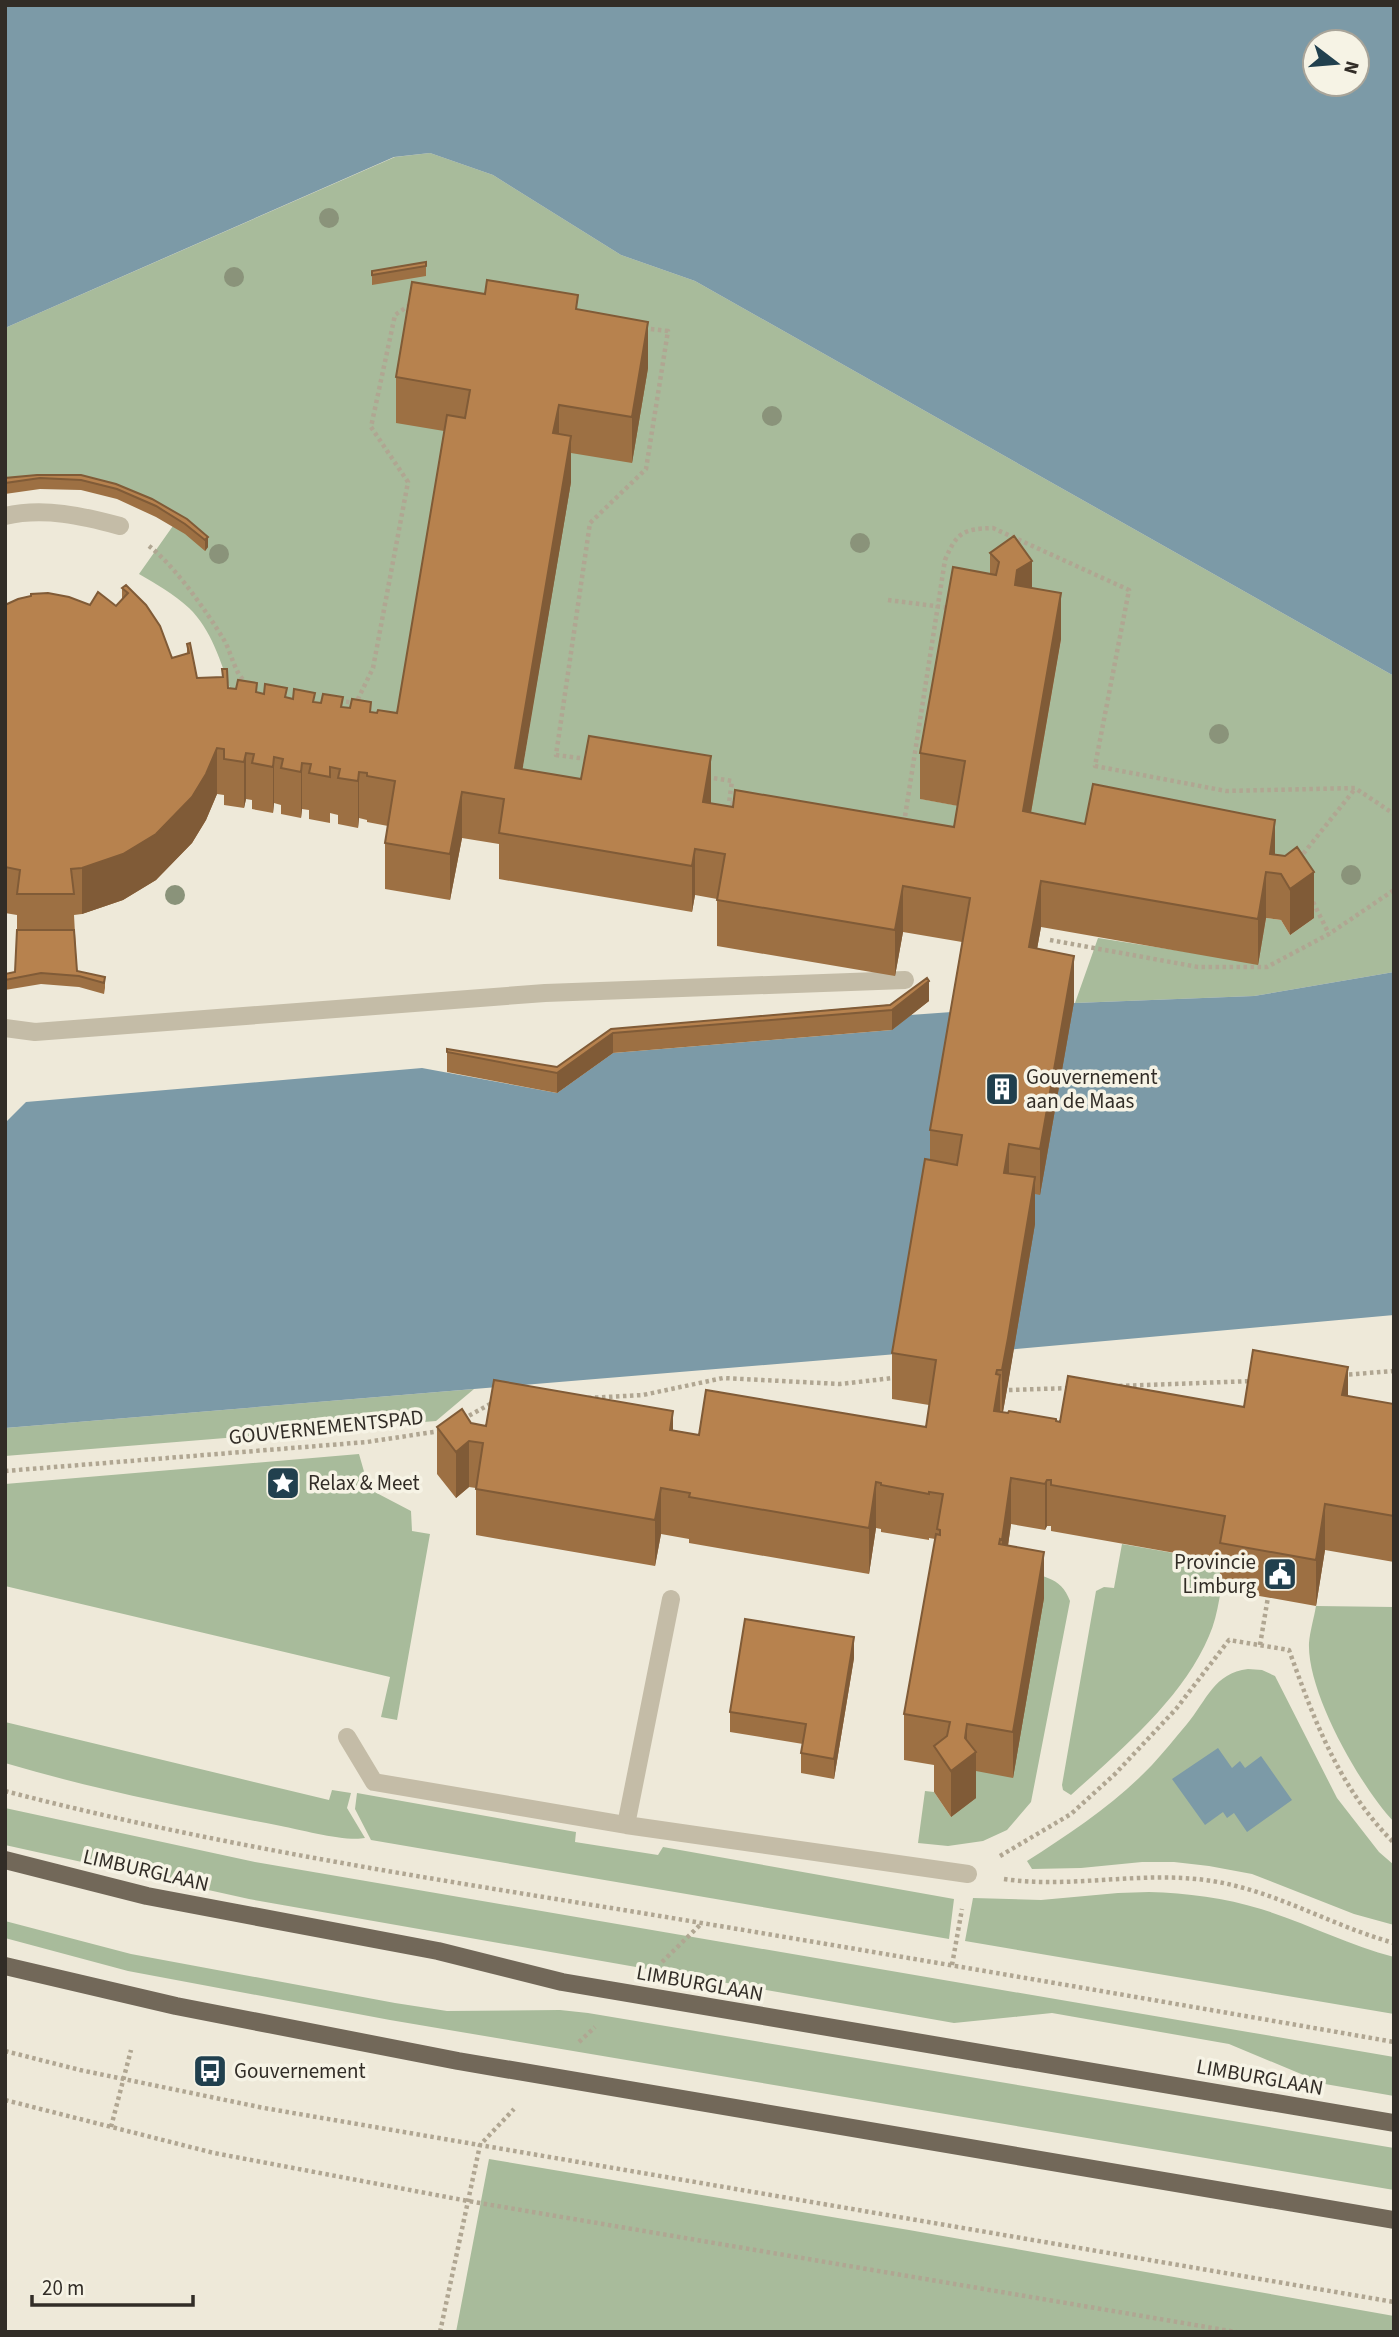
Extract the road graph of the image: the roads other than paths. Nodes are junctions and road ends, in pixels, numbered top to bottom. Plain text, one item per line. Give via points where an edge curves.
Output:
1 (5, 516) edge
2 (120, 526) dead end
3 (905, 981) dead end
4 (5, 1028) edge
5 (671, 1599) dead end
6 (347, 1737) dead end
7 (626, 1825) junction
8 (5, 1860) edge
9 (968, 1874) road end
10 (5, 1966) edge
11 (1394, 2123) edge
12 (1394, 2220) edge

1 - 2 lane via 39,511
3 - 4 lane via 545,993 35,1032
5 - 7 lane
6 - 7 lane via 374,1782
7 - 9 lane
8 - 11 main road, LIMBURGLAAN via 147,1896 438,1951 562,1982
10 - 12 main road via 176,2006 458,2061

